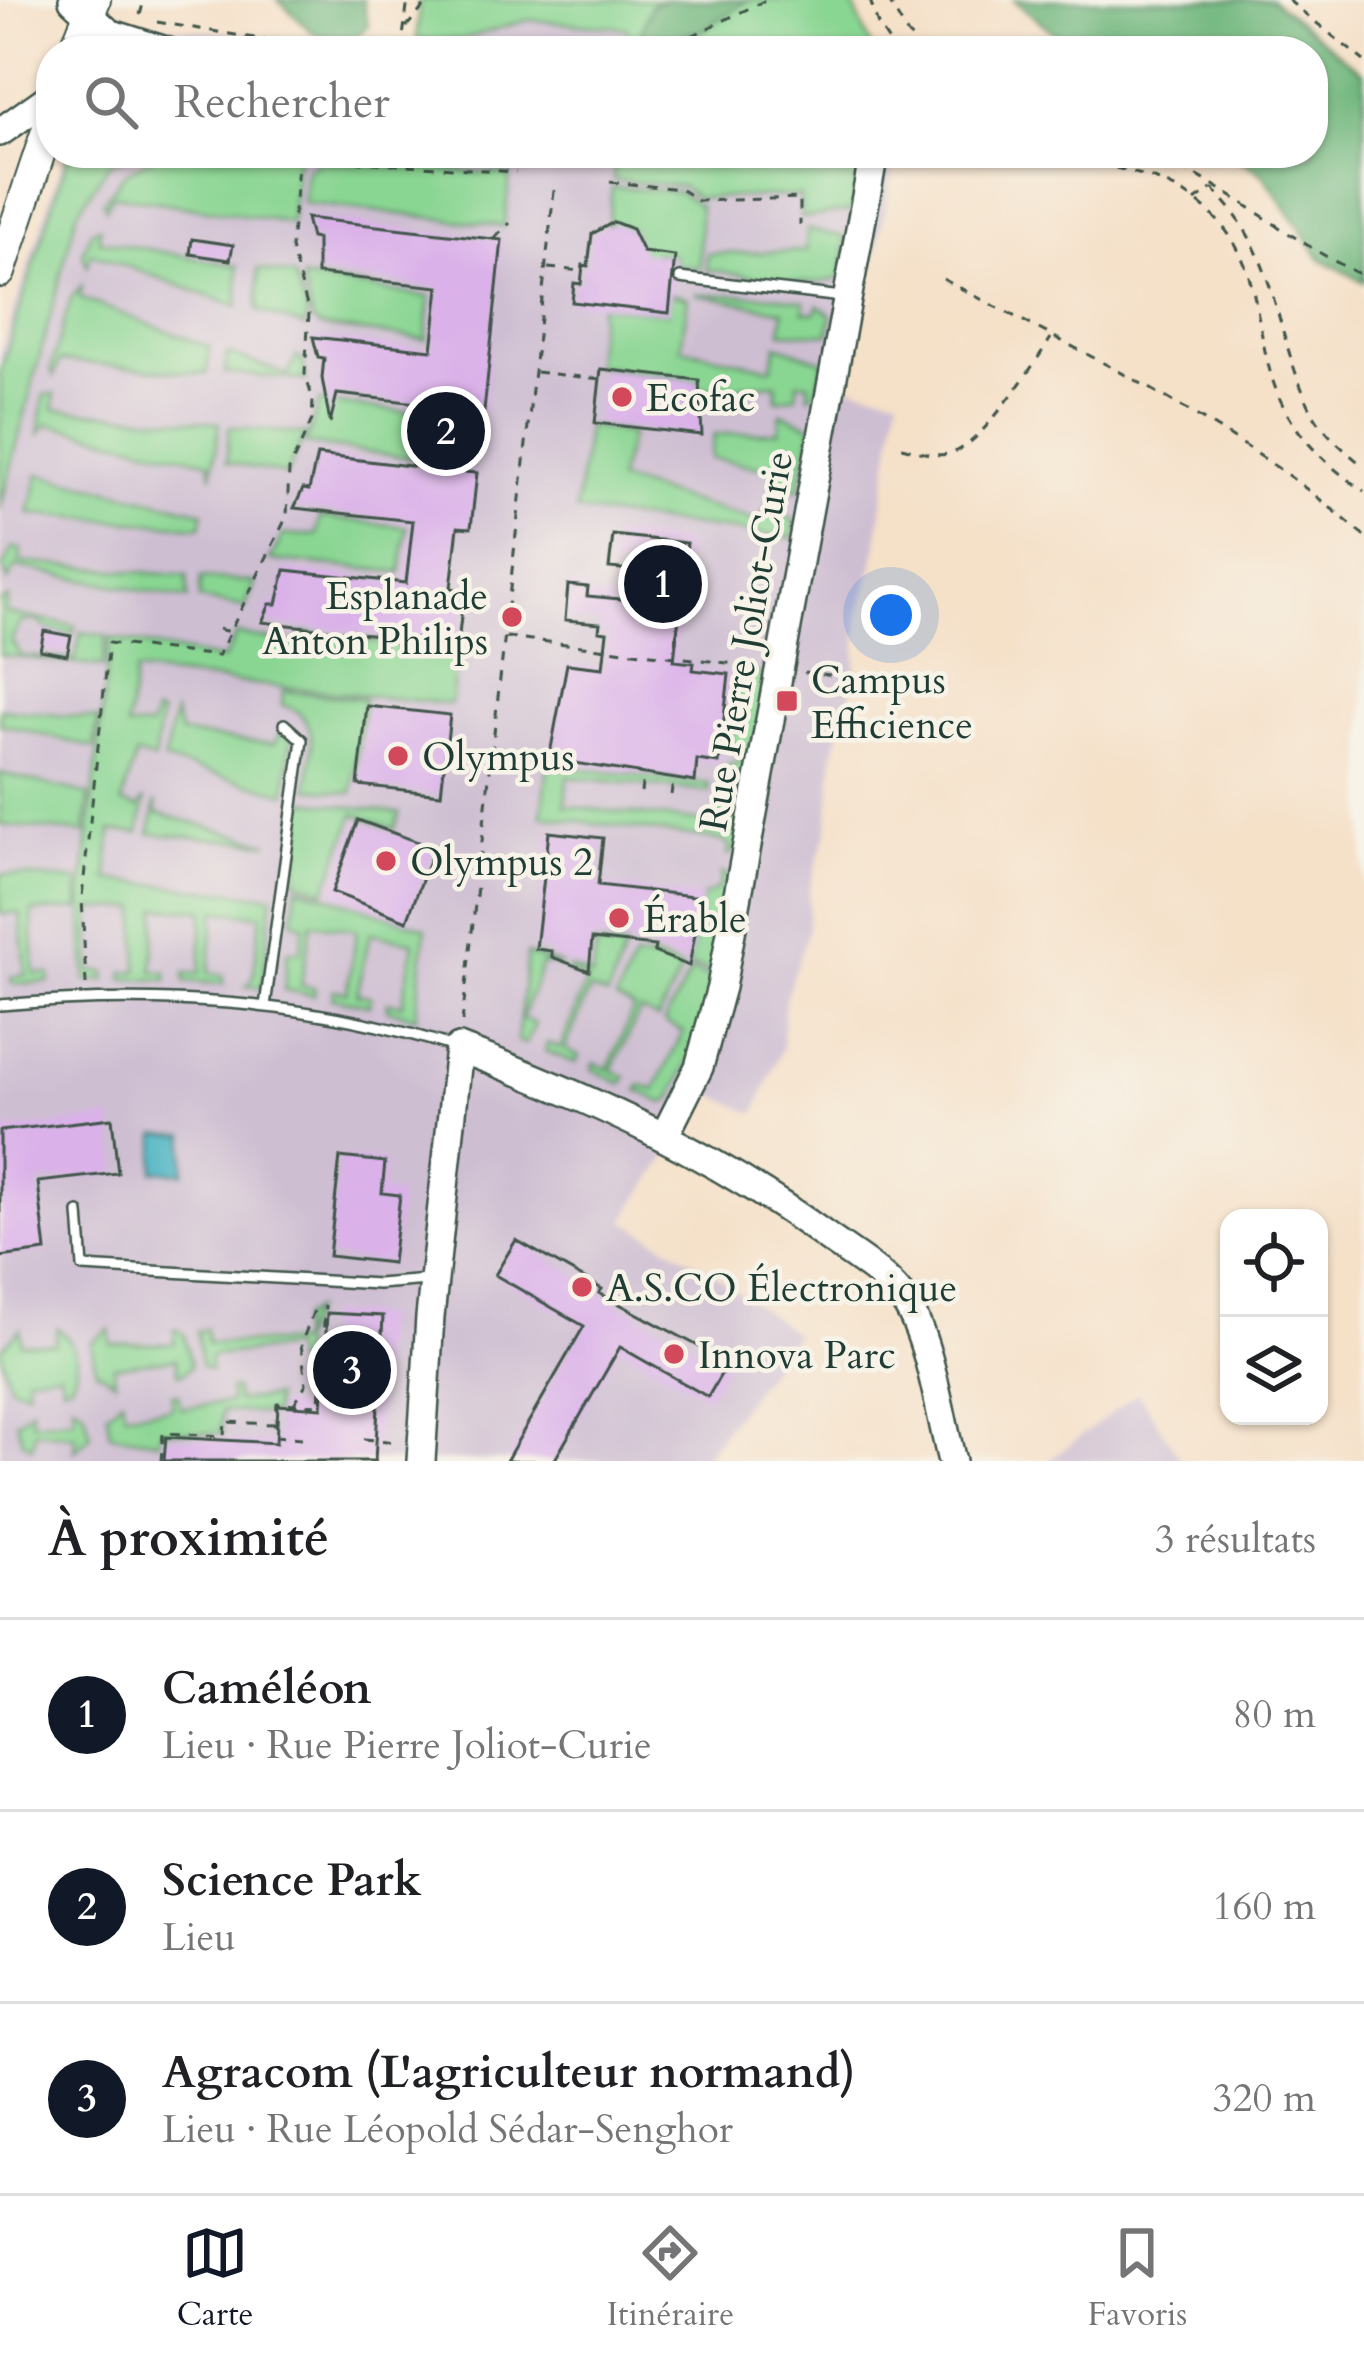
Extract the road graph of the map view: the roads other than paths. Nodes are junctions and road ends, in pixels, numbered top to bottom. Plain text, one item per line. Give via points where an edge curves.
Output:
1 (86, 3) edge
2 (78, 36) edge
3 (118, 36) edge
4 (36, 107) edge
5 (0, 132) edge
6 (36, 164) edge
7 (871, 168) edge
8 (0, 272) edge
9 (680, 278) dead end
10 (848, 297) junction
11 (284, 724) dead end
12 (0, 1004) edge
13 (265, 1006) junction
14 (460, 1041) junction
15 (665, 1135) junction
16 (79, 1213) dead end
17 (434, 1280) junction
18 (413, 1452) edge
19 (952, 1461) edge

1 - 2 main road
1 - 3 street
4 - 5 street
6 - 8 main road
7 - 10 street, Rue Pierre Joliot-Curie
9 - 10 lane
10 - 15 street, Rue Pierre Joliot-Curie via 709,1042
11 - 13 lane via 302,740
12 - 13 lane via 172,997
13 - 14 lane
14 - 15 street
14 - 17 street
15 - 19 street via 772,1198 896,1290 916,1325
16 - 17 lane via 83,1267 378,1284
17 - 18 street

